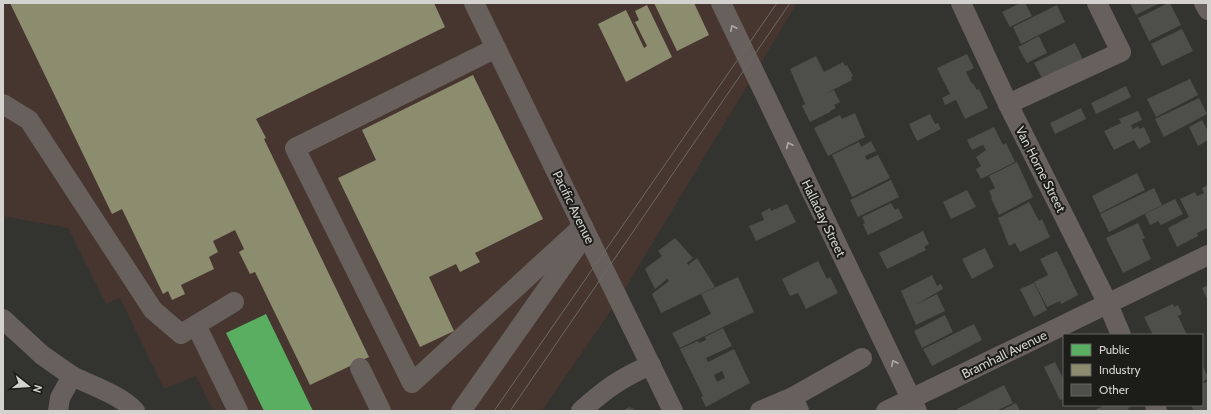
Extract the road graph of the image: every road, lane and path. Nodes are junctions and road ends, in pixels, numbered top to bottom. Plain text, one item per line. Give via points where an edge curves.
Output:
1 (474, 3) edge
2 (721, 3) edge
3 (961, 3) edge
4 (1097, 3) edge
5 (1204, 3) edge
6 (1208, 10) edge
7 (496, 48) junction
8 (3, 104) edge
9 (1008, 104) junction
10 (585, 229) junction
11 (1208, 255) edge
12 (234, 302) dead end
13 (1108, 304) junction
14 (3, 319) edge
15 (196, 325) junction
16 (1121, 334) edge
17 (862, 358) dead end
18 (651, 365) junction
19 (360, 368) dead end
20 (72, 376) junction
21 (796, 404) edge
22 (914, 405) edge
23 (58, 411) edge
24 (135, 411) edge
25 (238, 411) edge
26 (381, 411) edge
27 (461, 411) edge
28 (581, 411) edge
29 (674, 411) edge
30 (760, 411) edge
31 (886, 411) edge

1 - 7 street, Pacific Avenue
22 -> 2 street, Halladay Street
3 - 9 street, Van Horne Street
4 - 9 street via 1121,52
5 - 6 street
7 - 10 street, Pacific Avenue
7 - 10 street via 296,148 412,383
8 - 15 street via 29,120 153,310 180,334
9 - 13 street, Van Horne Street
10 - 18 street, Pacific Avenue
10 - 27 street
11 - 13 street, Bramhall Avenue
12 - 15 street
13 - 16 street, Van Horne Street
13 - 22 street, Bramhall Avenue
14 - 20 street via 42,355
15 - 25 street
17 - 21 street
18 - 28 street via 604,390
18 - 29 street, Pacific Avenue
19 - 26 street
20 - 23 street via 60,398
20 - 24 street via 131,406
21 - 30 street
22 - 31 street, Bramhall Avenue

